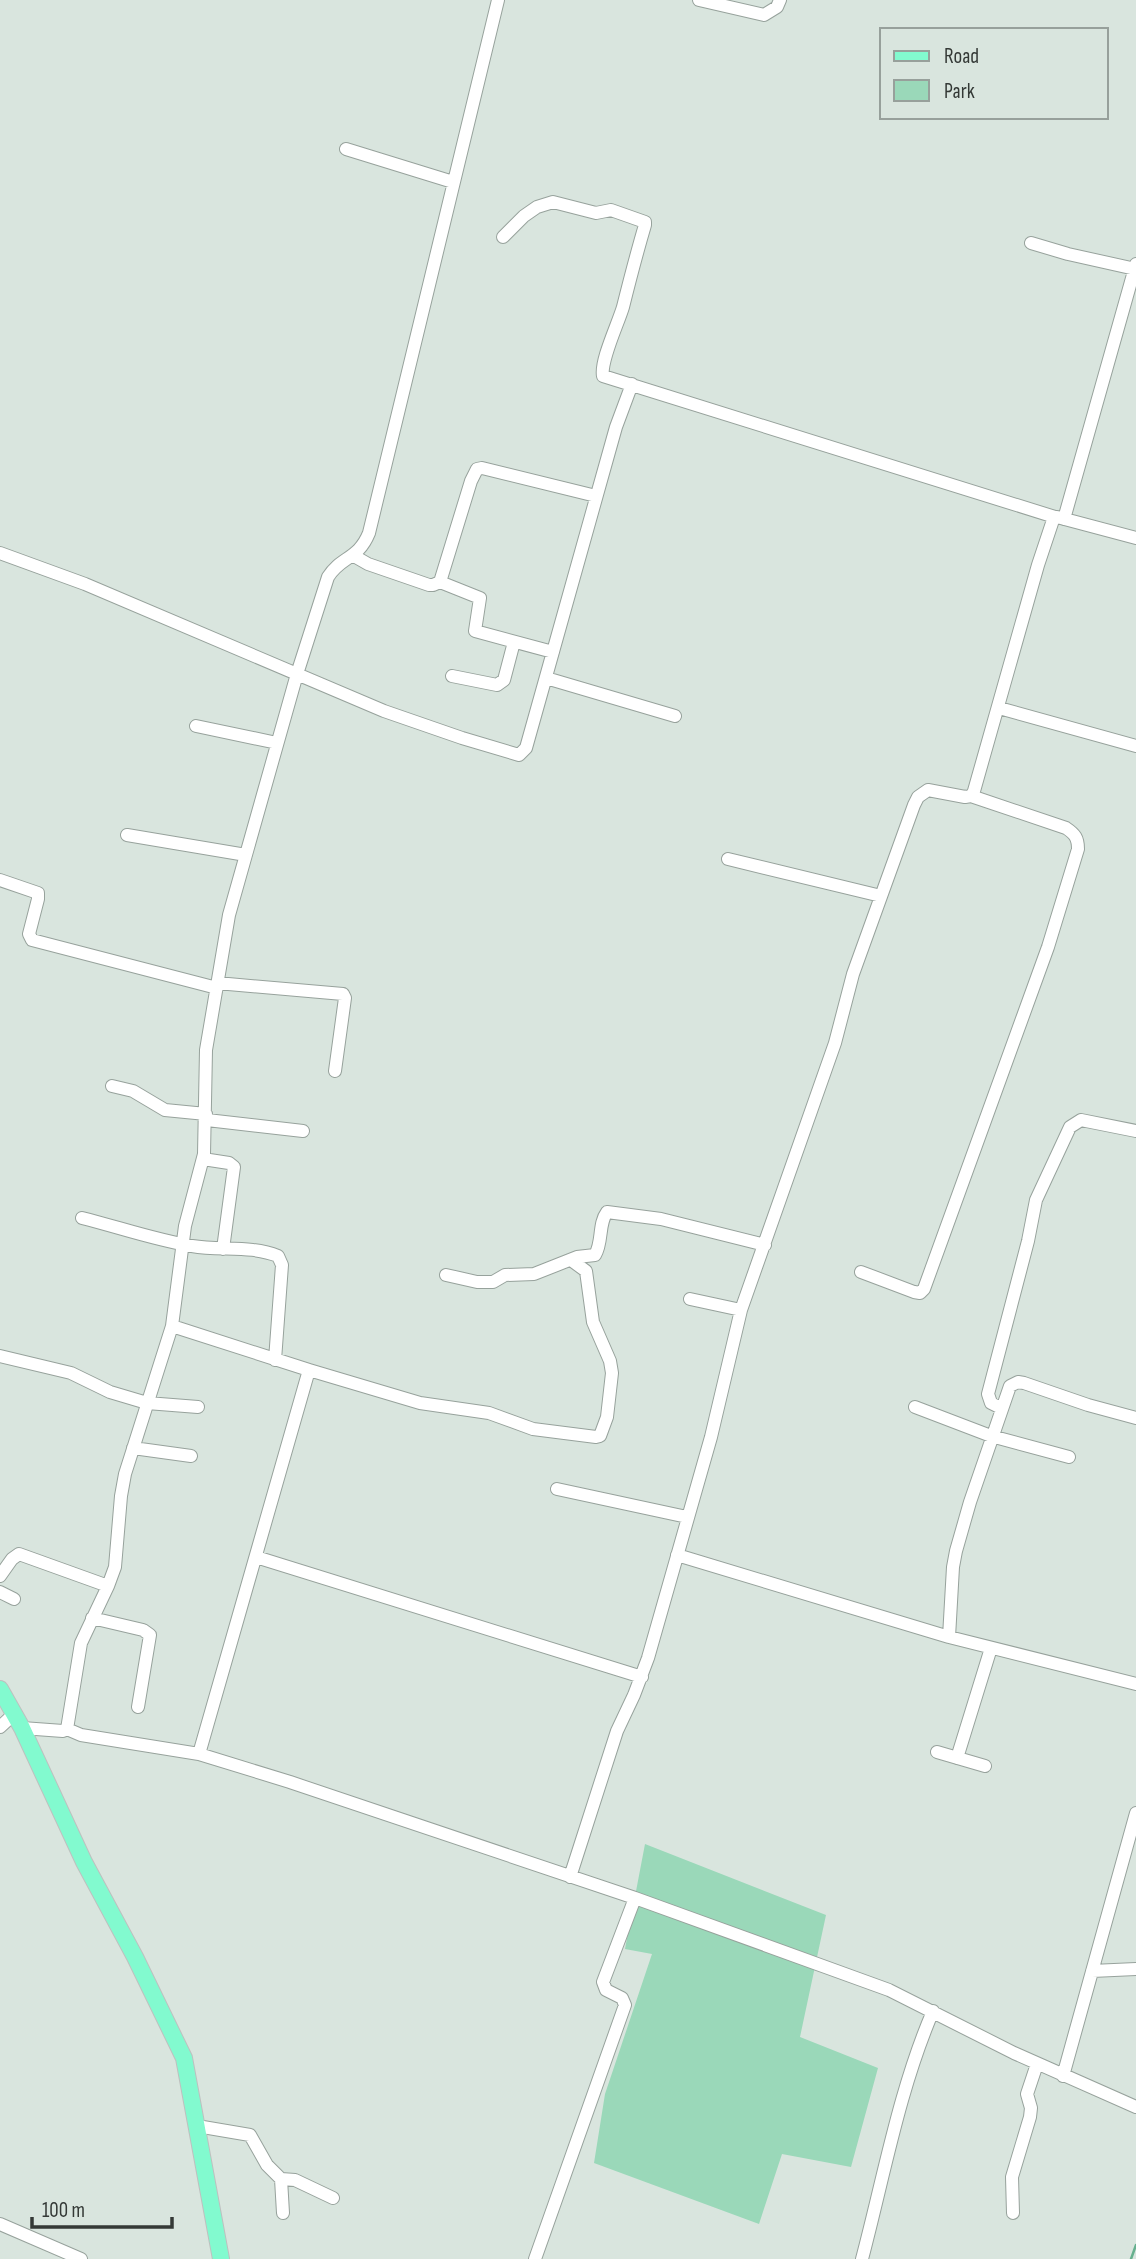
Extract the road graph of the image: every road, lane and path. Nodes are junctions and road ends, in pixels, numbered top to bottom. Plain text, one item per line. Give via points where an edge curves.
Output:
1 (498, 0) edge
2 (699, 0) edge
3 (780, 0) edge
4 (346, 149) dead end
5 (453, 182) junction
6 (503, 237) dead end
7 (1031, 243) dead end
8 (1135, 266) edge
9 (632, 384) junction
10 (596, 496) junction
11 (1060, 518) junction
12 (1136, 538) edge
13 (0, 553) edge
14 (354, 556) junction
15 (440, 582) junction
16 (514, 642) junction
17 (553, 652) junction
18 (297, 674) junction
19 (452, 676) dead end
20 (546, 678) junction
21 (999, 708) junction
22 (675, 716) dead end
23 (196, 726) dead end
24 (277, 743) junction
25 (1136, 746) edge
26 (971, 796) junction
27 (127, 835) dead end
28 (246, 855) junction
29 (728, 859) dead end
30 (0, 880) edge
31 (881, 896) junction
32 (217, 985) junction
33 (335, 1071) dead end
34 (112, 1086) dead end
35 (206, 1117) junction
36 (303, 1131) dead end
37 (1136, 1131) edge
38 (204, 1159) junction
39 (82, 1218) dead end
40 (182, 1244) junction
41 (765, 1245) junction
42 (223, 1248) junction
43 (570, 1260) junction
44 (861, 1272) dead end
45 (446, 1275) dead end
46 (690, 1299) dead end
47 (741, 1310) junction
48 (172, 1326) junction
49 (0, 1356) edge
50 (275, 1360) junction
51 (309, 1370) junction
52 (147, 1403) junction
53 (198, 1407) dead end
54 (915, 1407) dead end
55 (1001, 1408) junction
56 (1136, 1418) edge
57 (991, 1436) junction
58 (133, 1448) junction
59 (191, 1456) dead end
60 (1069, 1457) dead end
61 (557, 1489) dead end
62 (687, 1517) junction
63 (677, 1555) junction
64 (256, 1556) junction
65 (0, 1576) edge
66 (108, 1586) junction
67 (0, 1592) edge
68 (14, 1599) dead end
69 (92, 1618) junction
70 (949, 1637) junction
71 (991, 1648) junction
72 (642, 1677) junction
73 (1136, 1684) edge
74 (0, 1689) edge
75 (138, 1707) dead end
76 (18, 1722) junction
77 (0, 1727) edge
78 (67, 1729) junction
79 (937, 1752) dead end
80 (198, 1754) junction
81 (957, 1758) junction
82 (985, 1766) dead end
83 (1136, 1813) edge
84 (570, 1877) junction
85 (635, 1898) junction
86 (1136, 1969) edge
87 (1092, 1971) junction
88 (933, 2011) junction
89 (1037, 2064) junction
90 (1063, 2076) junction
91 (1136, 2107) edge
92 (197, 2126) junction
93 (281, 2179) junction
94 (332, 2198) dead end
95 (283, 2213) dead end
96 (1013, 2213) dead end
97 (0, 2224) edge
98 (81, 2259) edge
99 (221, 2259) edge
100 (534, 2259) edge
101 (862, 2259) edge

1 - 5 street
2 - 3 street via 764,15
4 - 5 street
5 - 14 street via 369,533
6 - 9 street via 524,216 552,202 596,213 611,210 645,222 602,372 607,378
7 - 8 street
8 - 11 street
9 - 10 street
9 - 11 street
10 - 15 street via 477,469
10 - 17 street
11 - 12 street
11 - 21 street via 1038,565
13 - 18 street
14 - 15 street via 429,585
14 - 18 street via 328,577
15 - 16 street via 480,598 475,631
16 - 17 street
16 - 19 street via 504,680 497,685
17 - 20 street
18 - 20 street via 384,711 519,755 526,748
18 - 24 street
20 - 22 street
21 - 25 street
21 - 26 street
23 - 24 street
24 - 28 street
26 - 31 street via 934,789 918,797
26 - 44 street via 1066,828 1075,834 1078,849 1048,947 924,1289 914,1292
27 - 28 street
28 - 32 street via 229,915
29 - 31 street
30 - 32 street via 38,893 29,934 32,940
31 - 41 street
32 - 33 street via 343,994
32 - 35 street via 205,1062
34 - 35 street via 133,1091 165,1110
35 - 36 street
35 - 38 street
37 - 55 street via 1075,1122 1041,1185 988,1394 991,1403
38 - 40 street
38 - 42 street via 229,1163 234,1170
39 - 40 street
40 - 42 street
40 - 48 street
41 - 43 street via 661,1219 607,1212 597,1253
41 - 47 street
42 - 50 street via 274,1254 281,1259
43 - 45 street via 534,1274 505,1275 493,1282
43 - 51 street via 586,1271 593,1322 610,1361 609,1402 600,1436 533,1429 489,1413 420,1403
46 - 47 street
47 - 62 street
48 - 50 street
48 - 52 street
49 - 52 street via 71,1373
50 - 51 street
51 - 64 street
52 - 53 street
52 - 58 street
54 - 57 street
55 - 56 street via 1010,1385 1018,1381
55 - 57 street
57 - 60 street
57 - 70 street via 953,1567
58 - 59 street
58 - 66 street via 121,1496 116,1567
61 - 62 street
62 - 63 street
63 - 70 street
63 - 72 street
64 - 72 street
64 - 80 street
65 - 66 street via 19,1554
66 - 69 street
67 - 68 street
69 - 75 street via 150,1635
69 - 78 street via 80,1643
70 - 71 street
71 - 73 street
71 - 81 street
72 - 84 street via 617,1731
74 - 76 main road
76 - 77 street
76 - 78 street
76 - 92 main road via 184,2058
78 - 80 street
79 - 81 street
80 - 84 street
81 - 82 street
83 - 87 street
84 - 85 street
85 - 88 street via 890,1990
85 - 100 street via 604,1982 606,1990 625,2004
86 - 87 street
87 - 90 street
88 - 89 street
88 - 101 street via 903,2098
89 - 90 street
89 - 96 street via 1027,2094 1030,2117 1012,2177
90 - 91 street
92 - 93 street via 250,2135
92 - 99 main road
93 - 94 street via 295,2180
93 - 95 street
97 - 98 street

